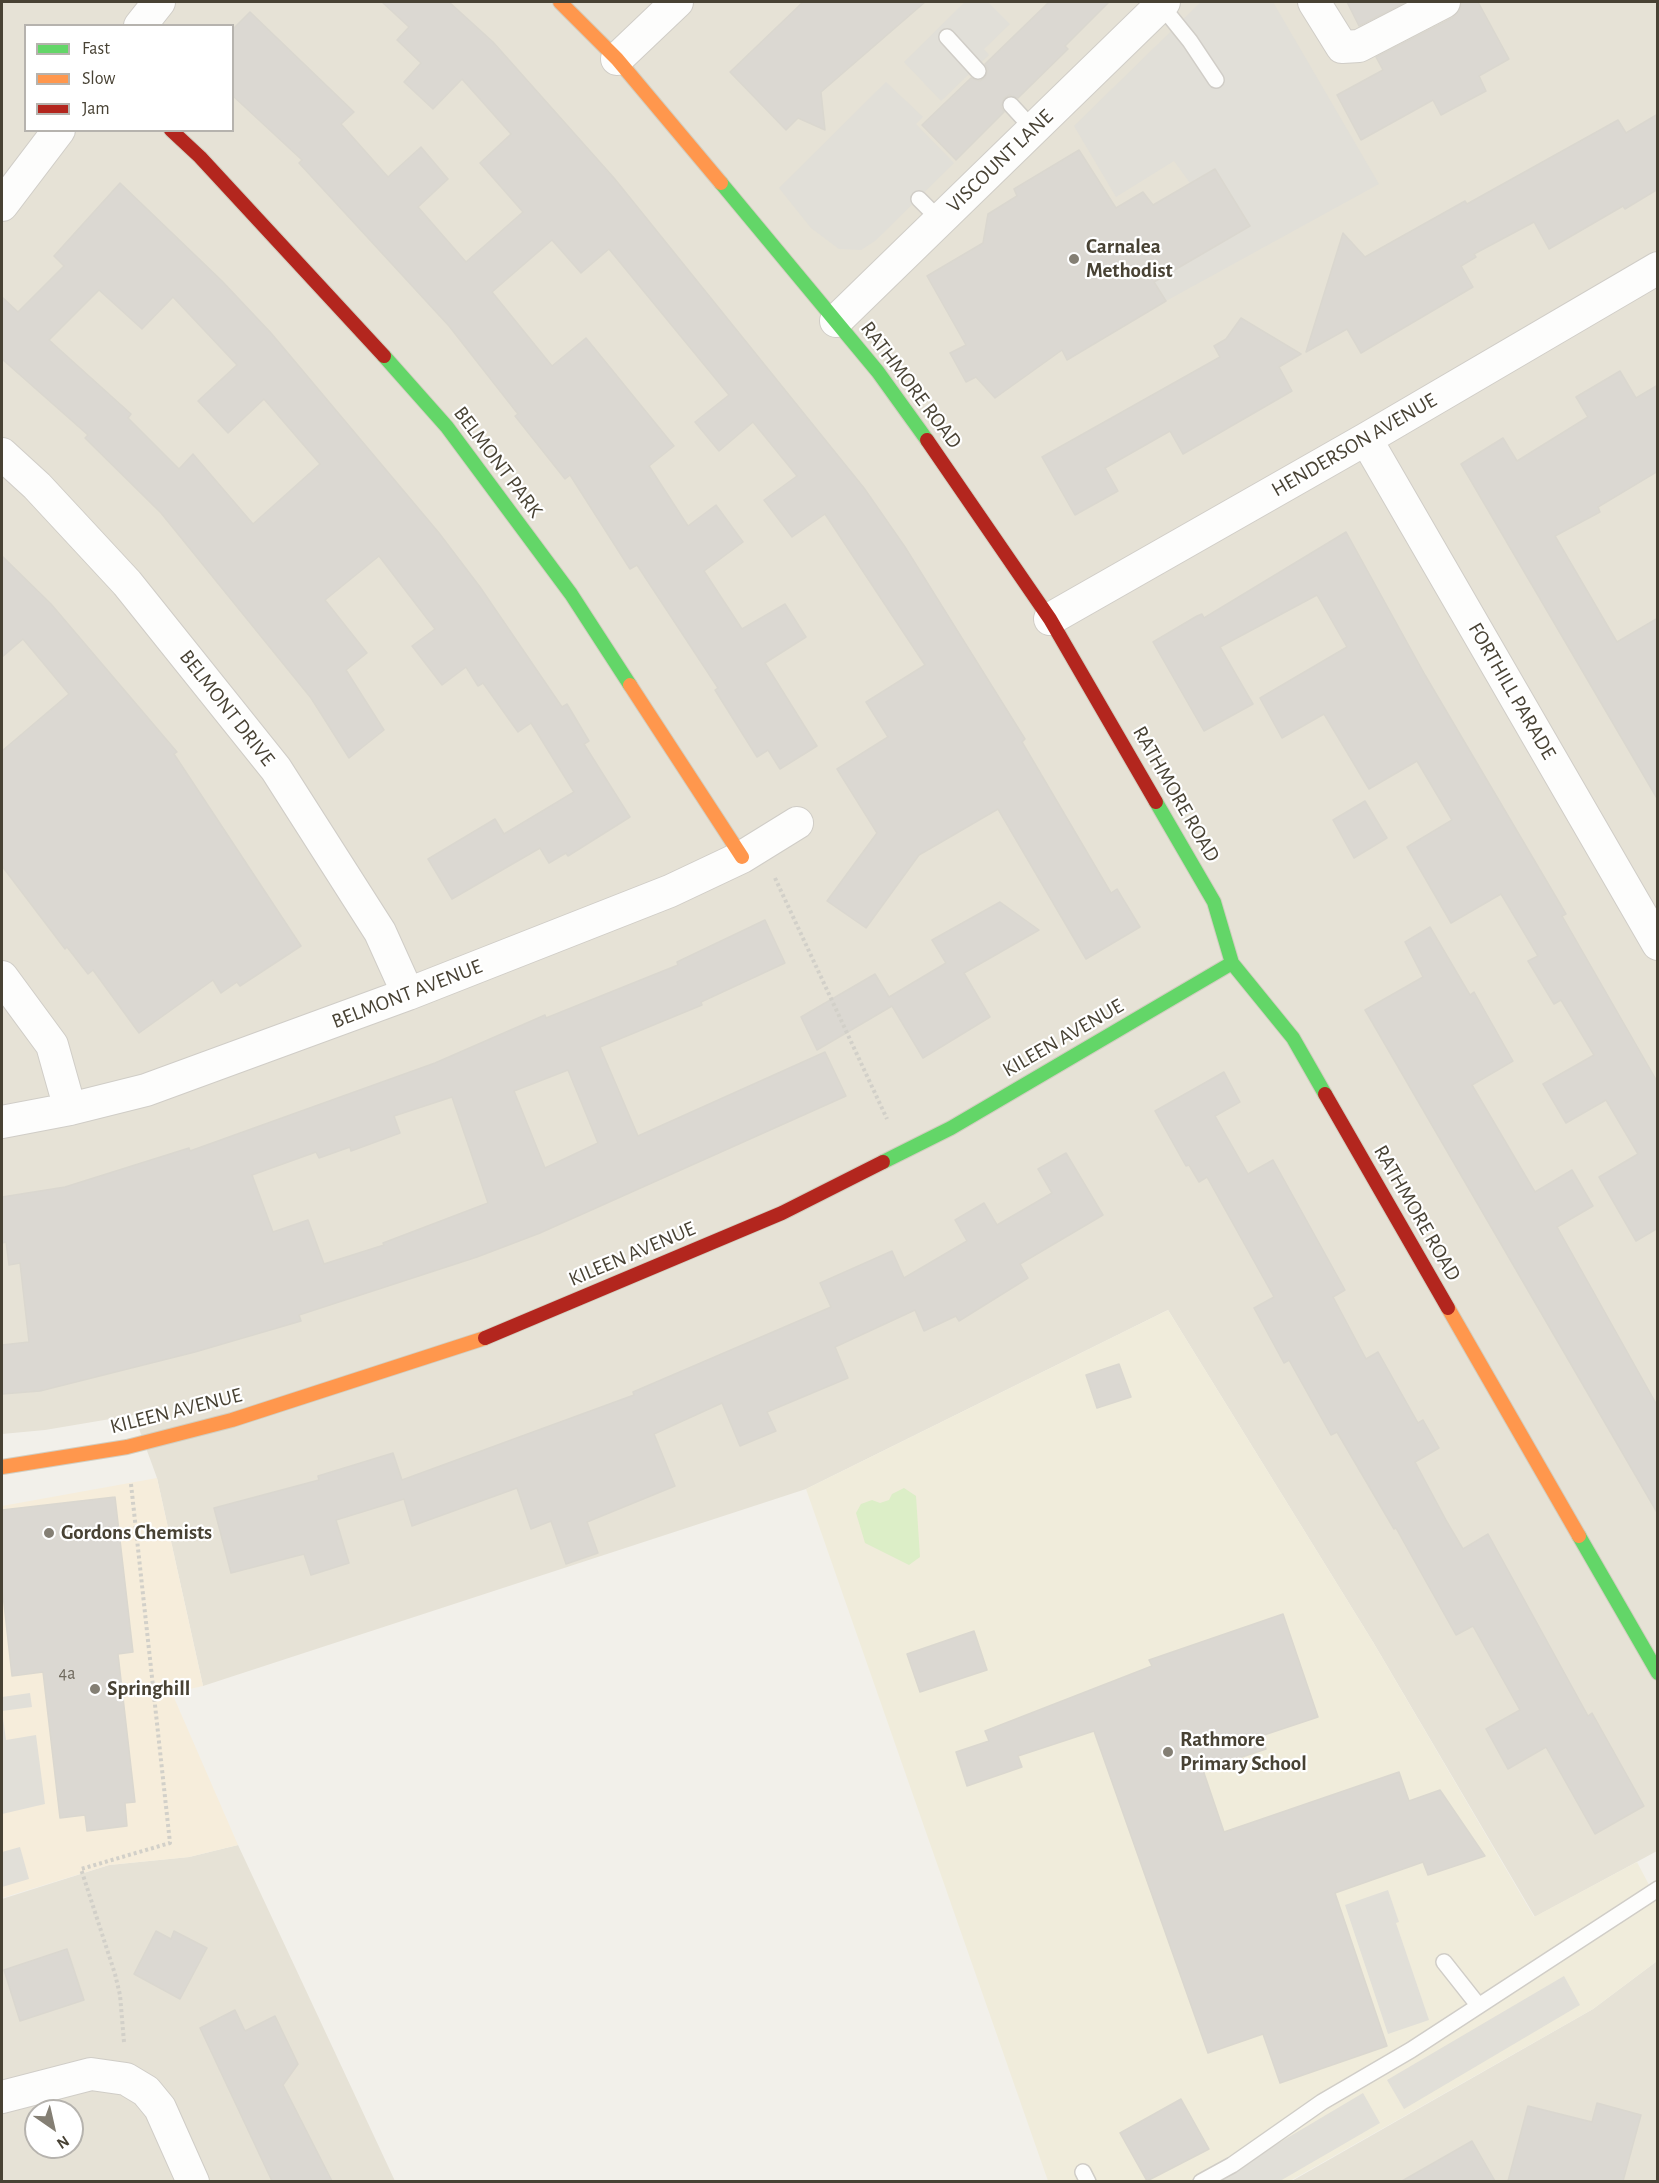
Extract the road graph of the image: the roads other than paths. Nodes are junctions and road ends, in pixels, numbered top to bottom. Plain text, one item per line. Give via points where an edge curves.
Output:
1 (159, 2) edge
2 (560, 2) edge
3 (677, 2) edge
4 (1314, 2) edge
5 (1444, 2) edge
6 (1162, 3) edge
7 (142, 24) edge
8 (946, 37) dead end
9 (617, 59) junction
10 (978, 71) dead end
11 (1216, 80) dead end
12 (1011, 105) dead end
13 (1034, 129) junction
14 (57, 132) edge
15 (173, 132) edge
16 (2, 205) edge
17 (1658, 268) edge
18 (836, 321) junction
19 (1366, 439) junction
20 (2, 454) edge
21 (1050, 619) junction
22 (797, 823) dead end
23 (750, 851) junction
24 (1658, 944) edge
25 (1232, 963) junction
26 (2, 977) edge
27 (408, 994) junction
28 (70, 1109) junction
29 (2, 1122) edge
30 (2, 1467) edge
31 (1658, 1673) edge
32 (1658, 1889) edge
33 (1444, 1962) dead end
34 (1478, 2005) junction
35 (2, 2097) edge
36 (193, 2181) edge
37 (1201, 2181) edge

1 - 7 street
2 - 9 street, RATHMORE ROAD
3 - 9 street
4 - 5 street via 1342,47 1359,46
6 - 11 lane
6 - 13 street, VISCOUNT LANE
8 - 10 lane
9 - 18 street, RATHMORE ROAD
12 - 13 lane
13 - 18 street, VISCOUNT LANE via 929,209
14 - 16 street
15 - 23 street, BELMONT PARK via 339,305 447,427 571,594
17 - 19 street, HENDERSON AVENUE
18 - 21 street, RATHMORE ROAD via 878,372 980,514
19 - 21 street, HENDERSON AVENUE
19 - 24 street, FORTHILL PARADE
20 - 27 street, BELMONT DRIVE via 127,583 276,769 380,932
21 - 25 street, RATHMORE ROAD via 1214,902
22 - 23 street, BELMONT AVENUE
23 - 27 street, BELMONT AVENUE via 670,891
25 - 30 street, KILEEN AVENUE via 951,1128 782,1213 500,1333 232,1420 127,1447
25 - 31 street, RATHMORE ROAD via 1293,1038
26 - 28 street via 52,1045
27 - 28 street, BELMONT AVENUE via 146,1090
28 - 29 street, BELMONT AVENUE
32 - 34 lane
33 - 34 lane
34 - 37 lane
35 - 36 street via 91,2074 126,2079 146,2091 160,2108

